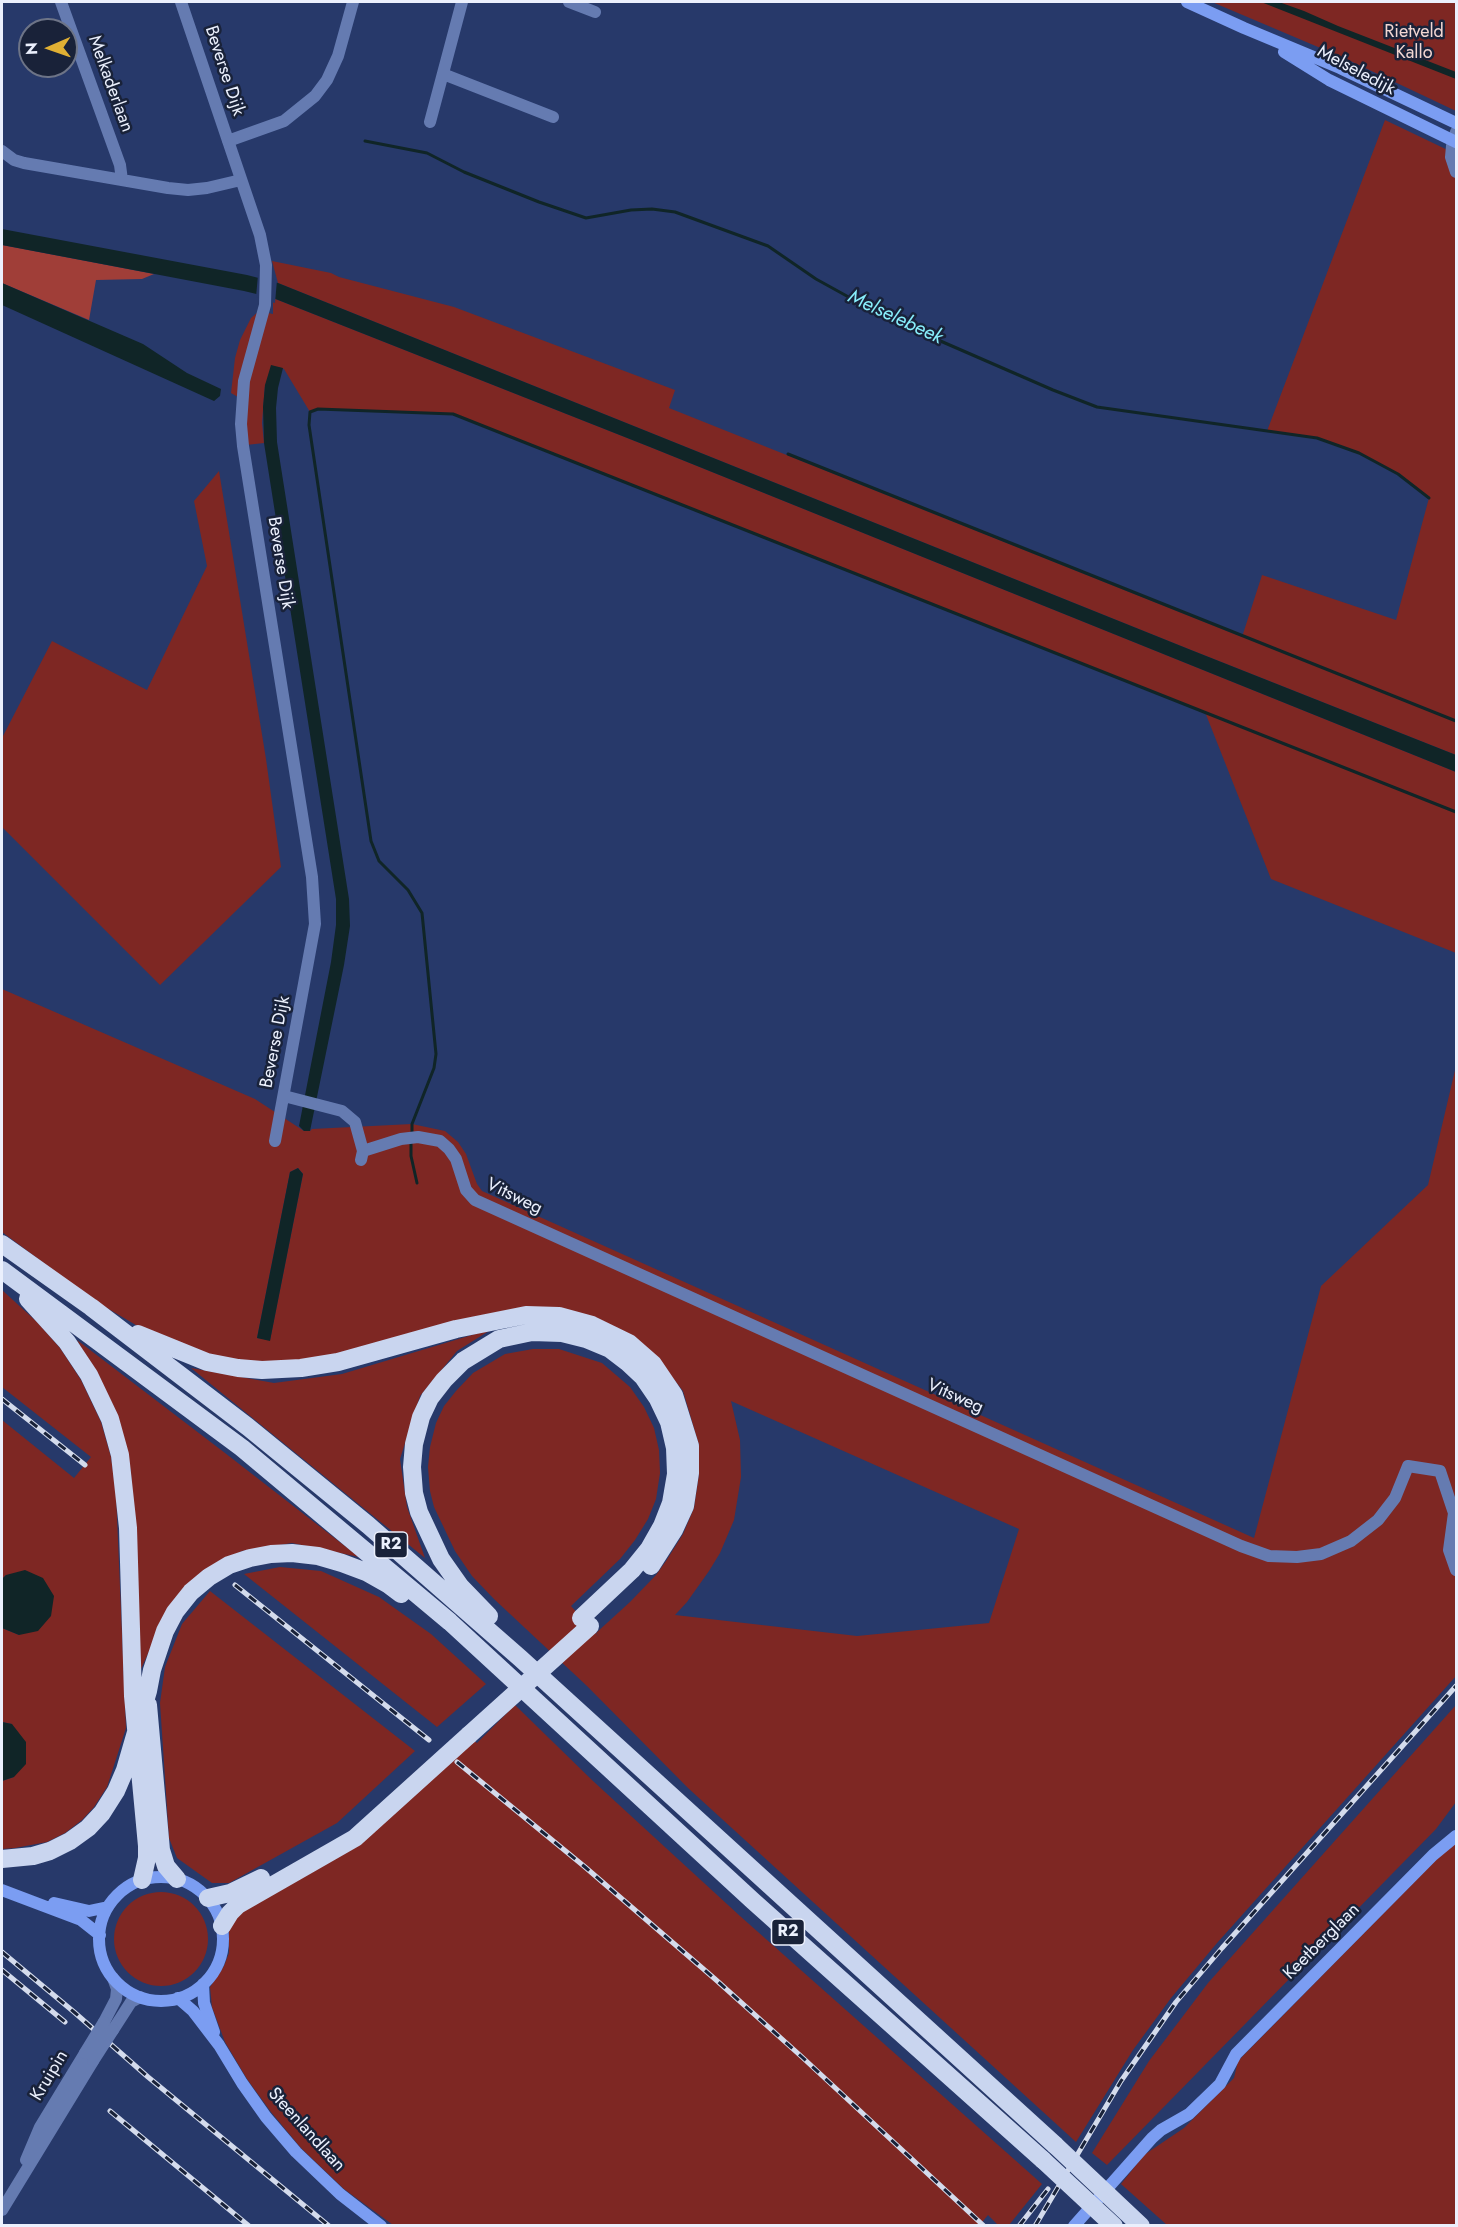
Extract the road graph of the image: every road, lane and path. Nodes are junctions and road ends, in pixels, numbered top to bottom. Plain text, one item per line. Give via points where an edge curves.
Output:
1 (61, 2) edge
2 (181, 2) edge
3 (353, 2) edge
4 (462, 2) edge
5 (568, 2) edge
6 (1187, 2) edge
7 (595, 12) dead end
8 (1244, 28) junction
9 (442, 74) junction
10 (553, 117) dead end
11 (430, 122) dead end
12 (1456, 123) edge
13 (1455, 138) edge
14 (228, 141) junction
15 (2, 151) edge
16 (1456, 172) edge
17 (122, 180) junction
18 (241, 180) junction
19 (284, 1096) junction
20 (275, 1141) dead end
21 (2, 1244) edge
22 (2, 1270) edge
23 (92, 1307) junction
24 (1456, 1570) edge
25 (586, 1622) junction
26 (148, 1691) junction
27 (538, 1700) junction
28 (136, 1730) junction
29 (465, 1732) junction
30 (677, 1800) junction
31 (1456, 1827) edge
32 (1456, 1836) edge
33 (1433, 1855) junction
34 (2, 1858) edge
35 (177, 1879) junction
36 (142, 1880) junction
37 (2, 1890) edge
38 (208, 1898) junction
39 (26, 1899) junction
40 (108, 1907) junction
41 (222, 1926) junction
42 (100, 1935) junction
43 (113, 1978) junction
44 (203, 1984) junction
45 (140, 1997) junction
46 (178, 1998) junction
47 (108, 2026) junction
48 (219, 2045) junction
49 (2, 2211) edge
50 (381, 2226) edge
51 (1074, 2226) edge
52 (1114, 2226) edge
53 (1141, 2226) edge

1 - 17 street, Melkaderlaan
2 - 14 street, Beverse Dijk
3 - 14 street via 338,56 315,96 284,121
4 - 9 street
5 - 7 street
6 - 8 main road, Melseledijk
8 - 12 main road, Melseledijk
8 - 13 main road, Melseledijk via 1329,80
9 - 10 street
9 - 11 street
13 - 16 street via 1451,156
14 - 18 street, Beverse Dijk
15 - 17 street via 24,163
17 - 18 street via 188,190
18 - 19 street, Beverse Dijk via 260,235 267,275 265,305 244,381 243,446 315,900 310,959
19 - 20 street, Beverse Dijk
19 - 24 street, Vitsweg via 342,1111 355,1122 362,1155 401,1139 440,1141 456,1159 466,1190 474,1200 1269,1556 1321,1554 1351,1541 1378,1520 1395,1498 1408,1466 1440,1471 1454,1513 1449,1550
21 - 23 highway, R2
22 - 27 highway, R2 via 242,1448
22 - 28 highway via 67,1342 89,1375 110,1419 125,1493
23 - 25 highway via 138,1335 207,1362 238,1368 301,1368 338,1362 456,1329 526,1315 559,1316 592,1325 629,1343 653,1364 674,1395 690,1446 685,1506 667,1544 649,1569
23 - 30 highway, R2 via 368,1525
25 - 29 highway, bridge
25 - 30 highway via 649,1549 662,1526 676,1474 669,1422 643,1377 610,1349 561,1333 532,1332 499,1339 463,1361 444,1380 421,1417 412,1467 419,1512 441,1560 460,1587
26 - 27 highway via 165,1631 191,1592 229,1565 292,1553 342,1563 389,1585
26 - 28 highway
26 - 35 highway via 161,1850 166,1866
27 - 52 highway, R2, bridge via 606,1767
28 - 34 highway via 116,1791 88,1828 50,1851
28 - 36 highway via 147,1846
29 - 38 highway via 347,1829 242,1888
29 - 41 highway via 355,1838 238,1905
30 - 53 highway, R2, bridge
31 - 33 main road, Keetberglaan
32 - 33 main road, Keetberglaan
33 - 51 main road, Keetberglaan via 1236,2054 1220,2084 1189,2114 1161,2130
35 - 36 main road
35 - 38 main road
36 - 40 main road via 123,1891
37 - 39 main road
38 - 41 main road
39 - 40 main road via 89,1911
39 - 42 main road via 81,1920
40 - 42 main road
41 - 44 main road via 218,1964
42 - 43 main road via 101,1953
43 - 45 main road
43 - 47 street via 116,1999
44 - 46 main road
44 - 48 main road, Steenlandlaan via 206,2009
45 - 46 main road
45 - 47 street
46 - 48 main road, Steenlandlaan
47 - 49 street, Kruipin, bridge
48 - 50 main road, Steenlandlaan via 248,2092 296,2152

